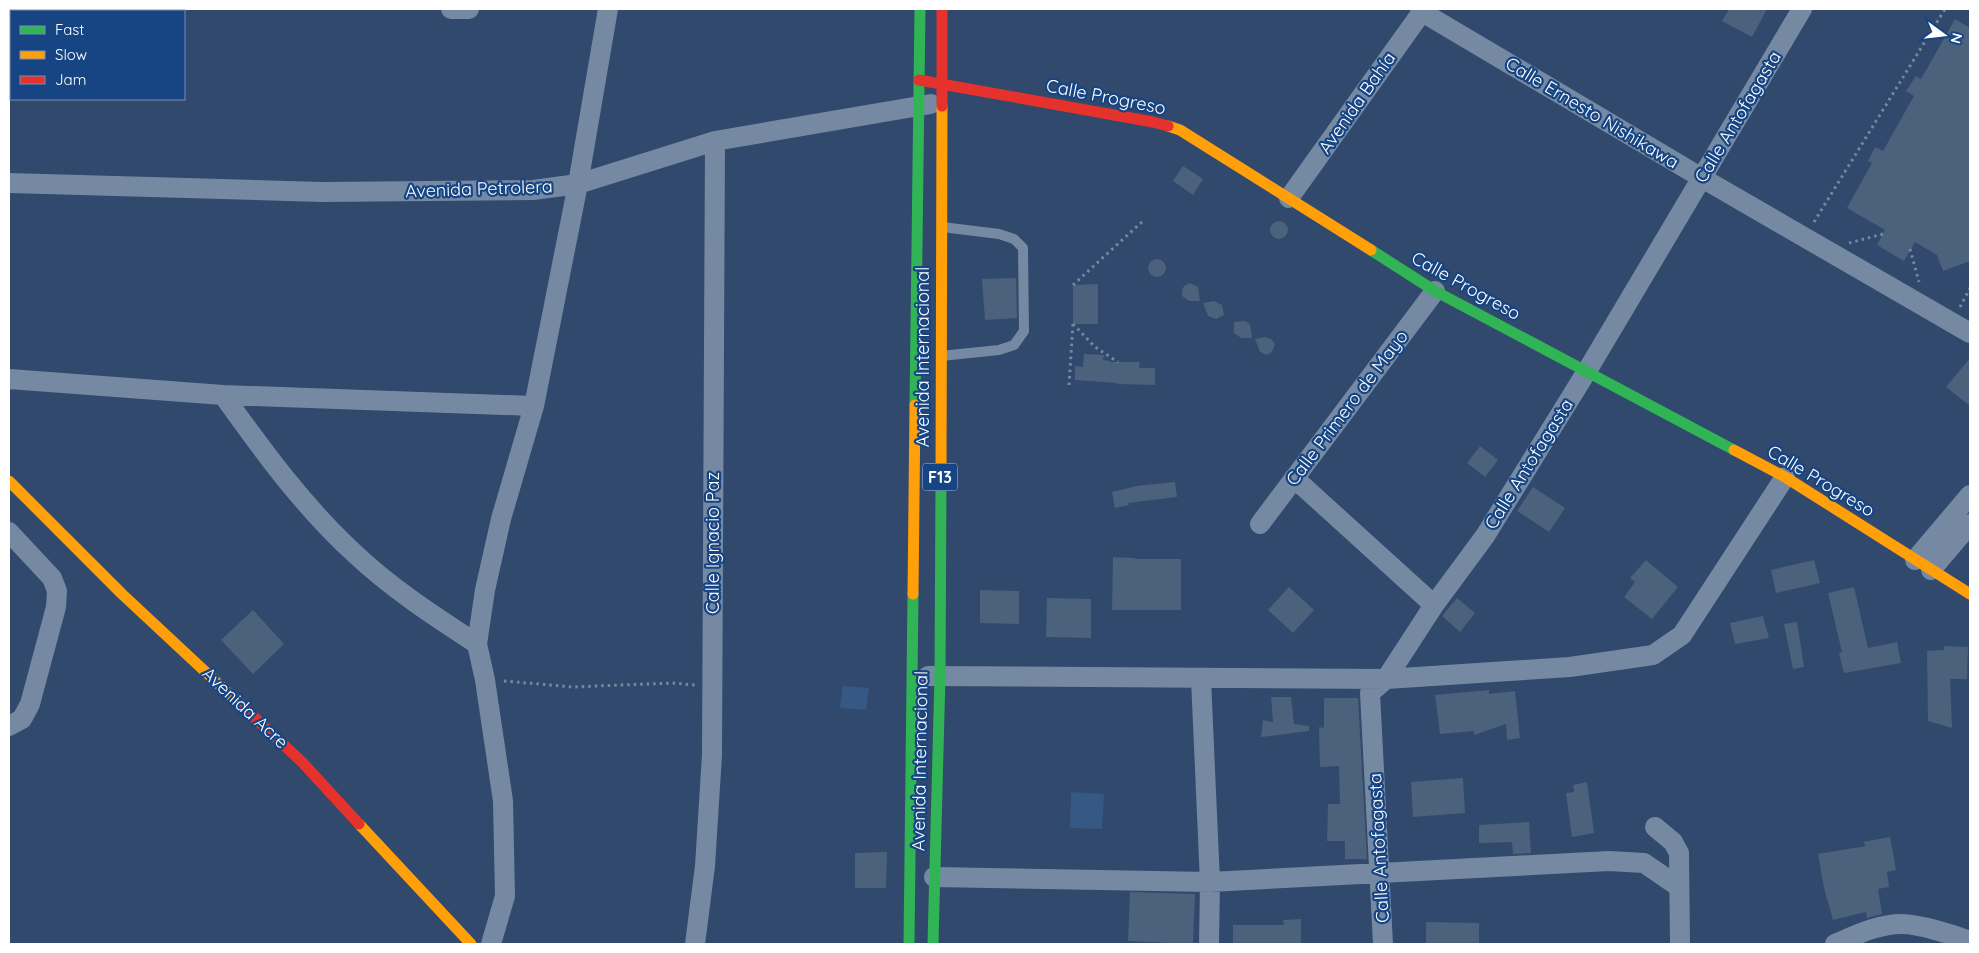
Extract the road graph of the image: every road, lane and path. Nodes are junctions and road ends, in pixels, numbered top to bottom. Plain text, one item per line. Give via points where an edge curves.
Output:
1 (450, 9) edge
2 (469, 9) edge
3 (608, 9) edge
4 (920, 9) edge
5 (942, 9) edge
6 (1802, 9) edge
7 (1945, 9) edge
8 (1423, 10) edge
9 (919, 80) junction
10 (940, 94) junction
11 (919, 106) junction
12 (715, 141) junction
13 (1702, 178) junction
14 (9, 183) edge
15 (578, 184) junction
16 (1289, 198) junction
17 (1144, 220) dead end
18 (940, 227) junction
19 (1883, 234) dead end
20 (1805, 238) junction
21 (1825, 249) junction
22 (1910, 249) dead end
23 (1073, 284) dead end
24 (1435, 291) junction
25 (1926, 308) junction
26 (1970, 334) edge
27 (940, 356) junction
28 (1118, 362) dead end
29 (1587, 372) junction
30 (9, 379) edge
31 (1069, 385) dead end
32 (222, 395) junction
33 (534, 406) junction
34 (1785, 477) junction
35 (1294, 478) junction
36 (9, 481) edge
37 (1970, 495) edge
38 (1260, 524) dead end
39 (1970, 524) edge
40 (9, 532) edge
41 (1923, 565) junction
42 (1970, 594) edge
43 (1434, 605) junction
44 (476, 644) junction
45 (940, 675) junction
46 (913, 677) junction
47 (1201, 679) junction
48 (1386, 679) junction
49 (485, 680) junction
50 (713, 685) junction
51 (9, 726) edge
52 (1655, 827) dead end
53 (1381, 874) junction
54 (934, 877) junction
55 (1210, 882) junction
56 (1678, 887) junction
57 (1970, 941) edge
58 (472, 944) edge
59 (491, 944) edge
60 (696, 944) edge
61 (909, 944) edge
62 (933, 944) edge
63 (1209, 944) edge
64 (1383, 944) edge
65 (1680, 944) edge
66 (1835, 944) edge

1 - 2 street
3 - 15 street
4 - 9 main road, Avenida Internacional / F13
5 - 10 main road, Avenida Internacional / F13
6 - 13 street, Calle Antofagasta
7 - 20 path
8 - 13 street, Calle Ernesto Nishikawa
8 - 16 street, Avenida Bahía
9 - 10 main road, Calle Progreso
9 - 11 main road, Avenida Internacional / F13
10 - 11 street, Avenida Petrolera
10 - 16 main road, Calle Progreso via 1153,122 1180,130
10 - 18 main road, Avenida Internacional / F13
11 - 12 street, Avenida Petrolera
11 - 46 main road, Avenida Internacional / F13
12 - 15 street, Avenida Petrolera
12 - 50 street, Calle Ignacio Paz
13 - 20 street, Calle Ernesto Nishikawa
13 - 29 street, Calle Antofagasta
14 - 15 street, Avenida Petrolera via 322,192 534,190
15 - 33 street
16 - 24 main road, Calle Progreso
17 - 23 path
18 - 27 main road, Avenida Internacional / F13
18 - 27 lane via 999,234 1014,239 1024,248 1024,331 1014,345 999,350
19 - 21 path
20 - 21 street, Calle Ernesto Nishikawa
21 - 25 street, Calle Ernesto Nishikawa
22 - 25 path
24 - 29 main road, Calle Progreso
24 - 35 street, Calle Primero de Mayo
25 - 26 street, Calle Ernesto Nishikawa
27 - 45 main road, Avenida Internacional / F13
28 - 31 path via 1095,347 1073,324
29 - 34 main road, Calle Progreso
29 - 43 street, Calle Antofagasta via 1485,536
30 - 32 street
32 - 33 street
32 - 44 street via 282,477 354,553 409,599
33 - 44 street via 501,520
34 - 41 main road, Calle Progreso
34 - 48 street via 1682,635 1653,655 1570,667
35 - 38 street, Calle Primero de Mayo
35 - 43 street
36 - 58 main road, Avenida Acre via 122,594 302,762
37 - 41 street
39 - 41 street
40 - 51 street via 52,578 56,607 30,704 22,719
41 - 42 main road, Calle Progreso
43 - 48 street, Calle Antofagasta
44 - 49 street
45 - 46 street
45 - 47 street
45 - 54 main road, Avenida Internacional / F13
46 - 61 main road, Avenida Internacional / F13
47 - 48 street
47 - 55 street
48 - 53 street, Calle Antofagasta via 1370,693
49 - 50 path via 573,687 672,683
49 - 59 street via 503,801 505,896
50 - 60 street, Calle Ignacio Paz via 706,866
52 - 56 street via 1673,842 1679,853
53 - 55 street
53 - 56 street via 1609,861 1644,863
53 - 64 street, Calle Antofagasta
54 - 55 street
54 - 62 main road, Avenida Internacional / F13
55 - 63 street
56 - 65 street
57 - 66 street via 1902,924 1863,931

